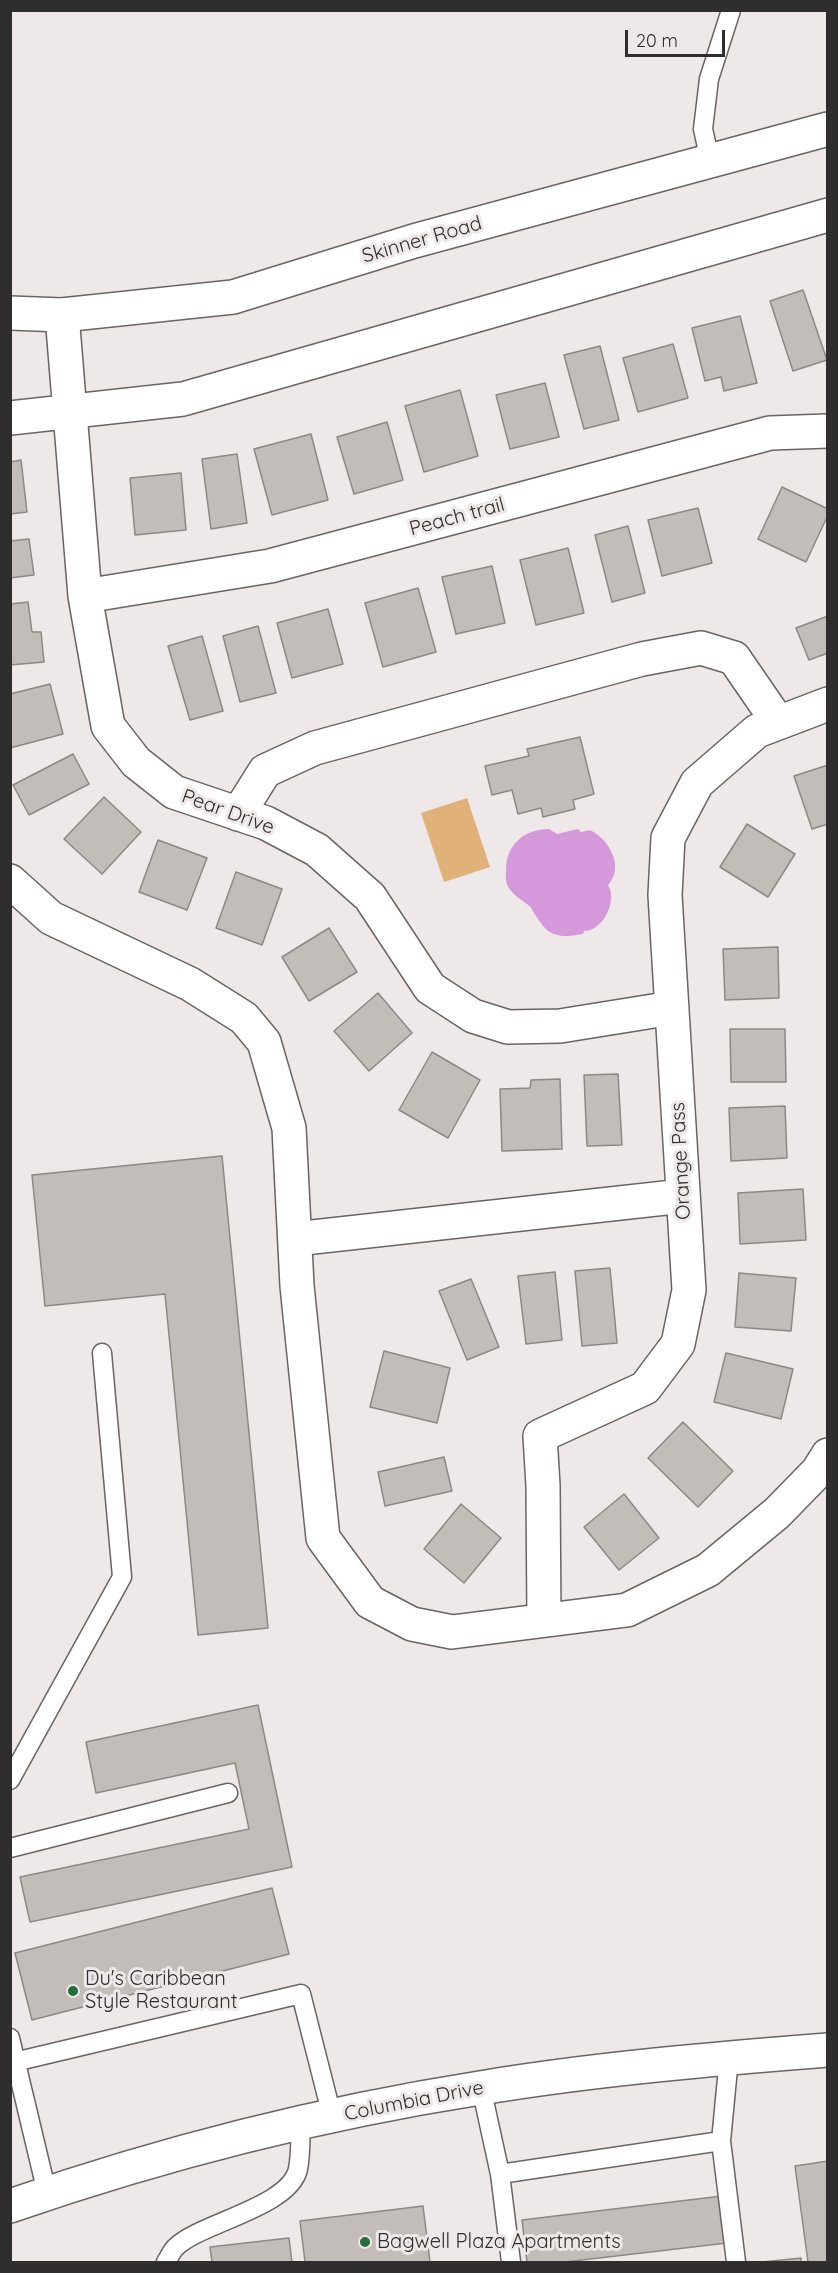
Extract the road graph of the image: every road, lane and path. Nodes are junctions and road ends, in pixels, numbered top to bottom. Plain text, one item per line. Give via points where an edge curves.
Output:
1 (732, 10) edge
2 (828, 129) edge
3 (710, 161) junction
4 (828, 215) edge
5 (10, 313) edge
6 (62, 315) junction
7 (68, 411) junction
8 (10, 418) edge
9 (828, 431) edge
10 (84, 596) junction
11 (828, 704) edge
12 (778, 722) junction
13 (238, 814) junction
14 (10, 881) edge
15 (672, 1008) junction
16 (683, 1196) junction
17 (295, 1239) junction
18 (102, 1353) dead end
19 (828, 1455) edge
20 (544, 1620) junction
21 (10, 1780) edge
22 (228, 1793) dead end
23 (10, 1848) edge
24 (10, 2038) edge
25 (828, 2050) edge
26 (729, 2058) junction
27 (13, 2062) edge
28 (481, 2087) junction
29 (316, 2120) junction
30 (721, 2142) junction
31 (500, 2174) junction
32 (47, 2193) junction
33 (10, 2206) edge
34 (166, 2262) edge
35 (511, 2262) edge
36 (736, 2262) edge

1 - 3 lane via 709,79 703,129
2 - 3 street, Skinner Road
3 - 6 street, Skinner Road via 414,241 233,297
4 - 7 street via 183,399
5 - 6 street, Skinner Road
6 - 7 street, Pear Drive
7 - 8 street
7 - 10 street, Pear Drive
9 - 10 street, Peach trail via 770,433 270,566
10 - 13 street, Pear Drive via 108,726 136,762 174,792
11 - 12 street, Orange Pass
12 - 13 street via 734,658 701,648 642,659 315,748 265,771
12 - 15 street, Orange Pass via 757,731 697,783 668,838 665,895
13 - 15 street, Pear Drive via 266,823 317,850 370,897 430,988 473,1016 508,1027 560,1026
14 - 17 street via 51,918 190,984 244,1018 264,1042 289,1128
15 - 16 street, Orange Pass
16 - 17 street
16 - 20 street, Orange Pass via 689,1290 678,1344 645,1388 540,1436
17 - 20 street via 323,1538 370,1602 412,1624 452,1632
18 - 21 lane via 122,1577
19 - 20 street via 819,1471 777,1513 708,1570 627,1610
22 - 23 lane
24 - 27 lane
25 - 26 street, Columbia Drive
26 - 28 street, Columbia Drive
26 - 30 lane
27 - 29 lane via 301,1994
27 - 32 lane
28 - 29 street, Columbia Drive
28 - 31 lane
29 - 32 street, Columbia Drive via 189,2150
29 - 34 lane via 290,2183 255,2209 176,2247
30 - 31 lane
30 - 36 lane
31 - 35 lane
32 - 33 street, Columbia Drive

